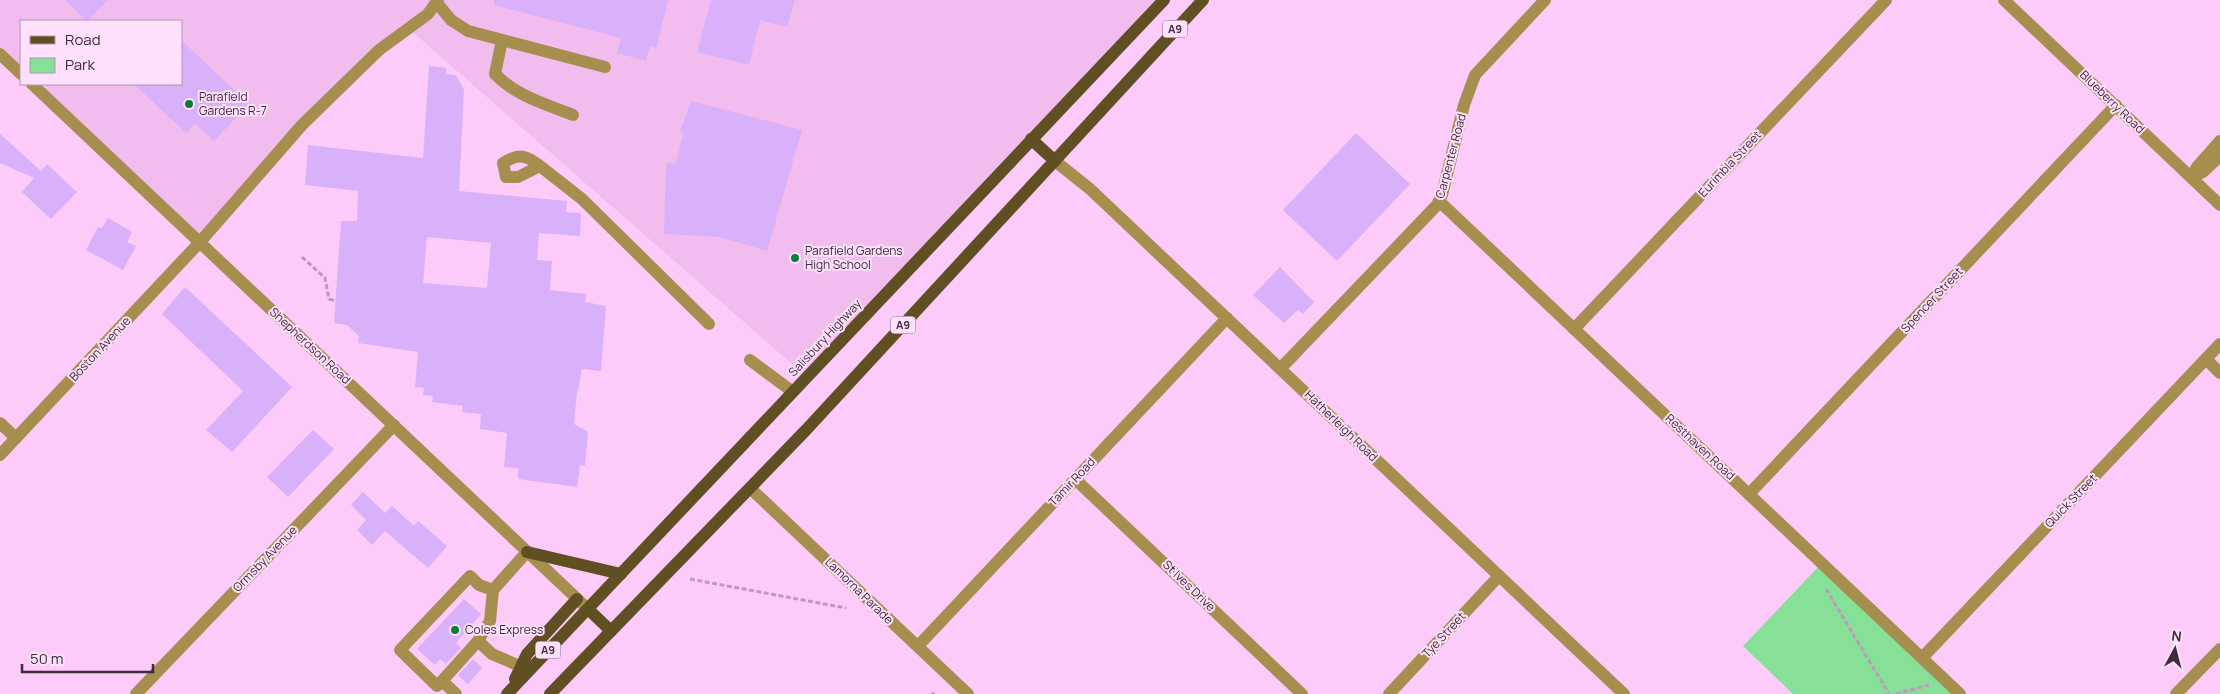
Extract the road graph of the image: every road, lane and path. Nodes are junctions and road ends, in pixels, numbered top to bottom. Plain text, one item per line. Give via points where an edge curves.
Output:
1 (1164, 0) edge
2 (1203, 0) edge
3 (1544, 0) edge
4 (1886, 0) edge
5 (2004, 0) edge
6 (437, 1) edge
7 (502, 40) junction
8 (0, 54) edge
9 (605, 67) dead end
10 (20, 73) edge
11 (33, 85) edge
12 (2116, 105) junction
13 (573, 115) dead end
14 (1032, 140) junction
15 (2220, 141) edge
16 (2220, 156) edge
17 (1055, 161) junction
18 (540, 166) dead end
19 (2191, 177) junction
20 (1439, 201) junction
21 (2220, 205) edge
22 (200, 242) junction
23 (302, 258) dead end
24 (336, 302) dead end
25 (1227, 318) junction
26 (709, 324) dead end
27 (1574, 329) junction
28 (2219, 348) edge
29 (2206, 359) junction
30 (750, 360) dead end
31 (1280, 368) junction
32 (2220, 372) edge
33 (793, 392) junction
34 (0, 424) edge
35 (394, 425) junction
36 (16, 438) junction
37 (0, 455) edge
38 (1075, 479) junction
39 (750, 488) junction
40 (1749, 494) junction
41 (527, 552) junction
42 (621, 574) junction
43 (1500, 576) junction
44 (690, 579) dead end
45 (1823, 584) dead end
46 (493, 590) junction
47 (576, 599) junction
48 (846, 608) dead end
49 (588, 609) junction
50 (610, 631) junction
51 (478, 641) junction
52 (918, 646) junction
53 (2220, 649) edge
54 (1922, 658) junction
55 (525, 669) junction
56 (442, 681) junction
57 (1932, 688) dead end
58 (508, 692) edge
59 (136, 694) edge
60 (456, 694) edge
61 (550, 694) edge
62 (968, 694) edge
63 (1302, 694) edge
64 (1389, 694) edge
65 (1624, 694) edge
66 (1889, 694) edge
67 (1896, 694) edge
68 (1960, 694) edge
69 (2176, 694) edge

1 - 14 main road, Salisbury Highway / A9
2 - 17 main road, A9
3 - 20 street, Carpenter Road via 1475,75
4 - 27 street, Eurimbla Street
5 - 12 street, Blueberry Road
6 - 7 street via 451,20 468,31
6 - 22 street, Boston Avenue via 428,14 379,50 302,125
7 - 9 street
7 - 13 street via 495,74 527,97
8 - 10 street
11 - 22 street, Shepherdson Road
12 - 19 street, Blueberry Road
12 - 40 street, Spencer Street
14 - 17 main road
14 - 33 main road, Salisbury Highway / A9
15 - 19 street
16 - 19 street via 2203,172
17 - 25 street, Hatherleigh Road via 1090,189
17 - 39 main road, A9
18 - 26 street via 582,199
19 - 21 street, Blueberry Road
20 - 27 street, Resthaven Road
20 - 31 street, Carpenter Road
22 - 35 street, Shepherdson Road
22 - 36 street, Boston Avenue
23 - 24 path via 325,278 329,298
25 - 31 street, Hatherleigh Road
25 - 38 street, Tamir Road
27 - 40 street, Resthaven Road
28 - 29 street, Quick Street
29 - 32 street
29 - 54 street, Quick Street
30 - 33 street
31 - 43 street, Hatherleigh Road
33 - 42 main road, Salisbury Highway / A9
34 - 36 street
35 - 41 street, Shepherdson Road
35 - 59 street, Ormsby Avenue
36 - 37 street, Boston Avenue
38 - 52 street, Tamir Road
38 - 63 street, St Ives Drive
39 - 50 main road, A9
39 - 52 street, Lamorna Parade
40 - 54 street, Resthaven Road
41 - 42 main road
41 - 46 street
41 - 47 street, Shepherdson Road
42 - 49 main road, Salisbury Highway / A9
43 - 64 street, Tye Street
43 - 65 street, Hatherleigh Road
44 - 48 path
45 - 66 path
46 - 51 street via 490,622
46 - 56 street via 479,585 470,576 400,650 438,686
47 - 49 street, Shepherdson Road
47 - 55 main road via 527,654
49 - 50 main road
49 - 55 main road, Salisbury Highway / A9
50 - 61 main road, A9
51 - 55 street via 492,654
51 - 56 street
52 - 62 street, Lamorna Parade
53 - 69 street
54 - 68 street, Resthaven Road
55 - 58 main road
56 - 60 street
57 - 67 path via 1928,685

